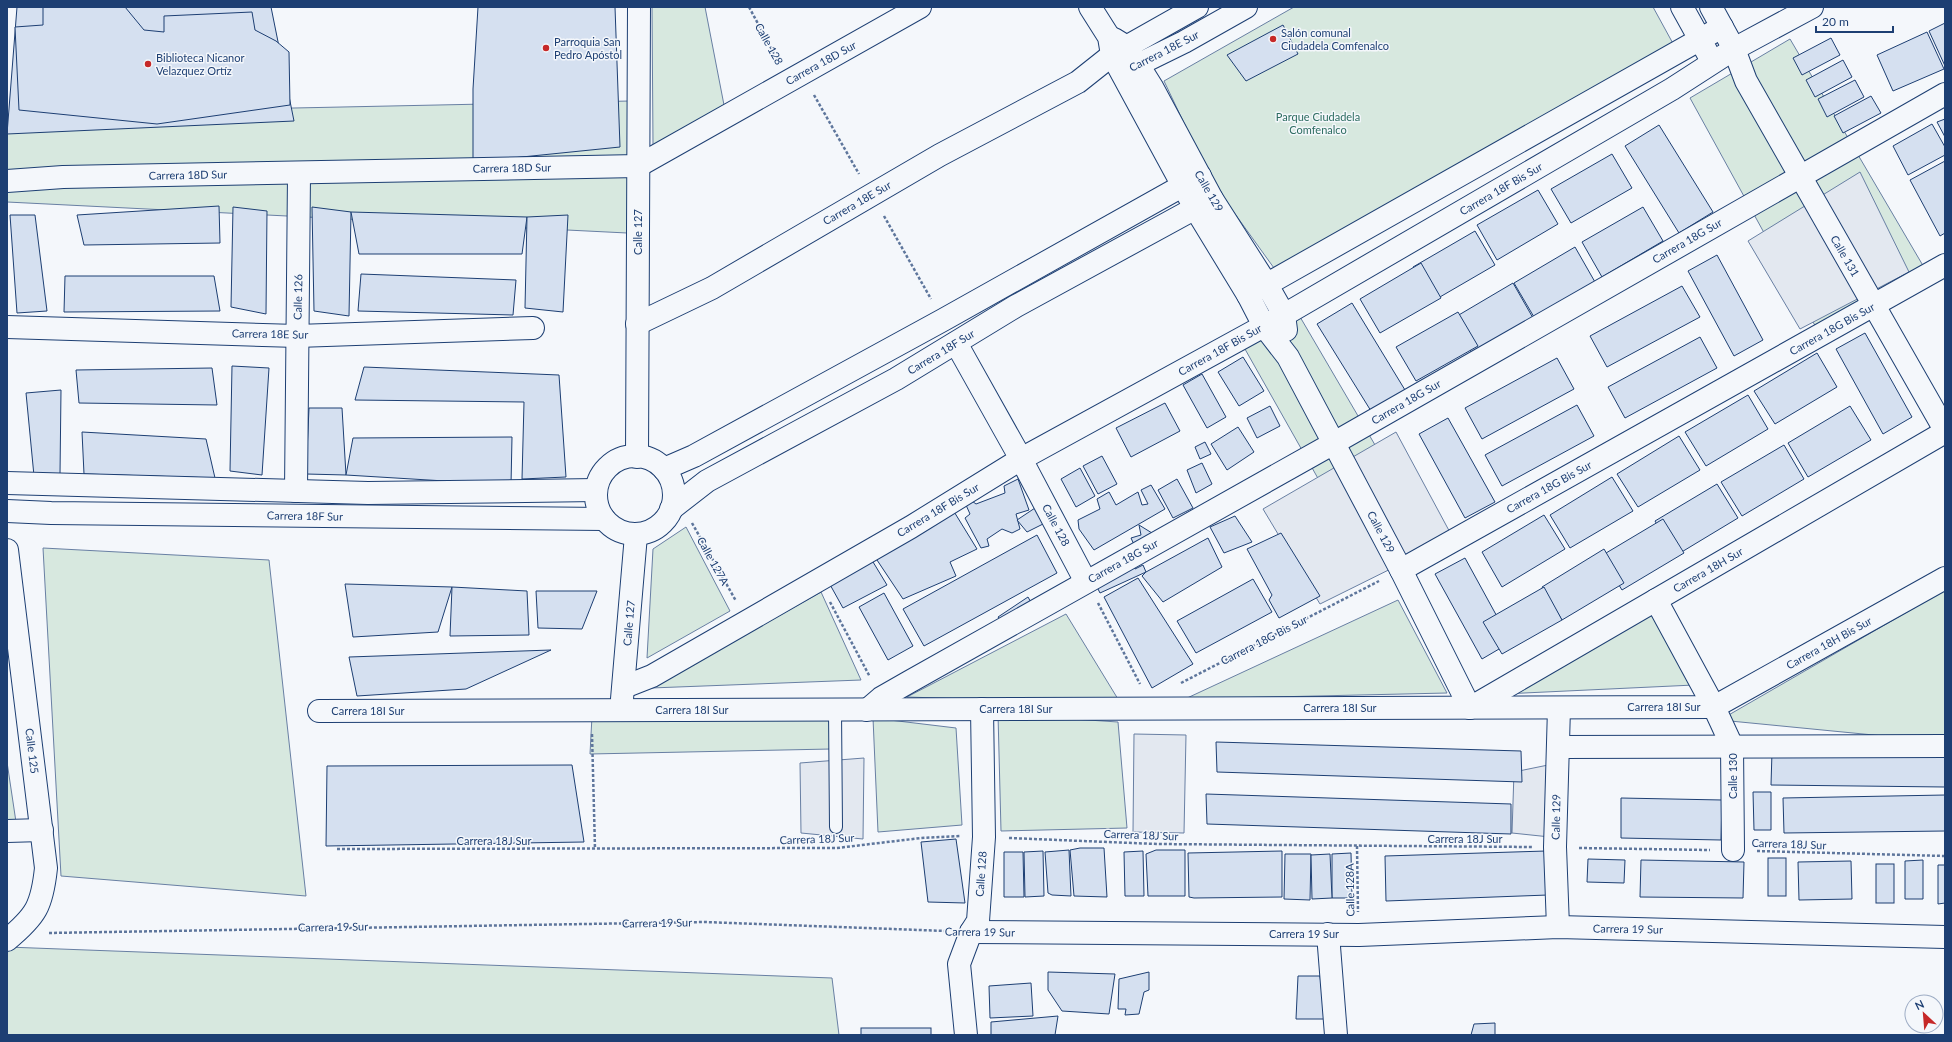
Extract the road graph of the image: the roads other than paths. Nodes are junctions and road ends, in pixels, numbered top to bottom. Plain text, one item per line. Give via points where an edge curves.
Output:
1 (639, 7) edge
2 (920, 7) edge
3 (1090, 7) edge
4 (1197, 7) edge
5 (1246, 7) edge
6 (1682, 7) edge
7 (1711, 7) edge
8 (1812, 7) edge
9 (1722, 28) junction
10 (1700, 41) junction
11 (1734, 49) junction
12 (1122, 55) junction
13 (1712, 62) junction
14 (1746, 81) junction
15 (1945, 94) edge
16 (638, 166) junction
17 (568, 170) dead end
18 (299, 175) junction
19 (1800, 176) junction
20 (63, 177) junction
21 (1191, 180) junction
22 (7, 181) edge
23 (1204, 203) junction
24 (1945, 265) edge
25 (1267, 285) junction
26 (1248, 295) junction
27 (1874, 305) junction
28 (1284, 315) junction
29 (637, 324) junction
30 (1264, 326) junction
31 (7, 327) edge
32 (533, 328) dead end
33 (297, 336) junction
34 (956, 343) junction
35 (1288, 357) junction
36 (1945, 431) edge
37 (1334, 443) junction
38 (637, 457) junction
39 (1022, 459) junction
40 (664, 469) junction
41 (7, 483) edge
42 (596, 490) junction
43 (296, 491) junction
44 (675, 505) junction
45 (7, 511) edge
46 (604, 519) junction
47 (636, 535) junction
48 (7, 550) edge
49 (1401, 570) junction
50 (1945, 578) edge
51 (1086, 582) junction
52 (1656, 600) junction
53 (624, 687) junction
54 (874, 704) junction
55 (1714, 707) junction
56 (1470, 708) junction
57 (1559, 708) junction
58 (982, 709) junction
59 (621, 710) junction
60 (835, 710) junction
61 (319, 711) dead end
62 (1558, 746) junction
63 (1732, 746) junction
64 (1945, 746) edge
65 (836, 827) dead end
66 (7, 830) edge
67 (42, 830) junction
68 (1733, 850) road end
69 (1558, 927) junction
70 (971, 932) junction
71 (1328, 934) junction
72 (11, 936) edge
73 (1945, 937) edge
74 (966, 1035) edge
75 (1336, 1035) edge

1 - 16 street, Calle 127
2 - 16 street, Carrera 18D Sur
3 - 12 street, Calle 129
4 - 12 street, Carrera 18E Sur
5 - 12 street, Carrera 18E Sur via 1184,42
6 - 10 street
7 - 9 street, Calle 131
8 - 11 street, Carrera 18F Bis Sur
9 - 10 street
9 - 11 street, Calle 131
10 - 13 street
10 - 25 street
11 - 13 street, Carrera 18F Bis Sur
11 - 14 street, Calle 131
12 - 21 street, Calle 129
12 - 29 street, Carrera 18E Sur via 1078,82 940,155 712,288
13 - 14 street
13 - 28 street, Carrera 18F Bis Sur via 1672,89
14 - 19 street, Calle 131
15 - 19 street, Carrera 18G Sur
16 - 20 street, Carrera 18D Sur
16 - 29 street, Calle 127
17 - 18 street, Carrera 18D Sur
18 - 20 street, Carrera 18D Sur
18 - 33 street, Calle 126
19 - 27 street, Calle 131
19 - 37 street, Carrera 18G Sur
20 - 22 street, Carrera 18D Sur
21 - 23 street, Calle 129
21 - 40 street via 936,324 694,456
23 - 25 street, Calle 129
23 - 26 street, Calle 129
23 - 34 street, Carrera 18F Sur via 1022,303
24 - 27 street, Carrera 18G Bis Sur
25 - 26 street
25 - 28 street, Calle 129
26 - 30 street, Calle 129
27 - 36 street, Calle 131
27 - 49 street, Carrera 18G Bis Sur
28 - 30 street, Carrera 18F Bis Sur
28 - 35 street, Calle 129
29 - 38 street, Calle 127
30 - 35 street, Calle 129
30 - 39 street, Carrera 18F Bis Sur
31 - 33 street, Carrera 18E Sur
32 - 33 street, Carrera 18E Sur
33 - 43 street, Calle 126
34 - 39 street, Calle 128
34 - 44 street, Carrera 18F Sur via 896,379 707,481
35 - 37 street, Calle 129
36 - 52 street, Carrera 18H Sur
37 - 49 street, Calle 129
37 - 51 street, Carrera 18G Sur
38 - 40 street via 647,458
38 - 42 street via 615,462 599,479
39 - 51 street, Calle 128
39 - 53 street, Carrera 18F Bis Sur via 911,527 652,676
40 - 44 street via 670,478
41 - 43 street
42 - 43 street via 368,493
42 - 46 street via 596,501
44 - 47 street via 658,526
45 - 46 street, Carrera 18F Sur via 51,514
46 - 47 street via 614,528
47 - 53 street, Calle 127
48 - 67 street, Calle 125
49 - 56 street, Calle 129
50 - 55 street, Carrera 18H Bis Sur
51 - 54 street, Carrera 18G Sur
52 - 55 street, Calle 130
52 - 56 street, Carrera 18H Sur
53 - 59 street, Calle 127
54 - 58 street, Carrera 18I Sur
54 - 60 street, Carrera 18I Sur
55 - 57 street, Carrera 18I Sur
55 - 63 street, Calle 130
56 - 57 street, Carrera 18I Sur
56 - 58 street, Carrera 18I Sur
57 - 62 street, Calle 129
58 - 70 street, Calle 128 via 984,837 978,921
59 - 60 street, Carrera 18I Sur
59 - 61 street, Carrera 18I Sur
60 - 65 lane
62 - 63 street
62 - 69 street, Calle 129 via 1555,847
63 - 64 street
63 - 68 street, Calle 130
66 - 67 street
67 - 72 street, Calle 125 via 46,868 41,899 36,912
69 - 71 street, Carrera 19 Sur
69 - 73 street, Carrera 19 Sur
70 - 71 street, Carrera 19 Sur
70 - 74 street, Calle 128 via 959,964
71 - 75 street

